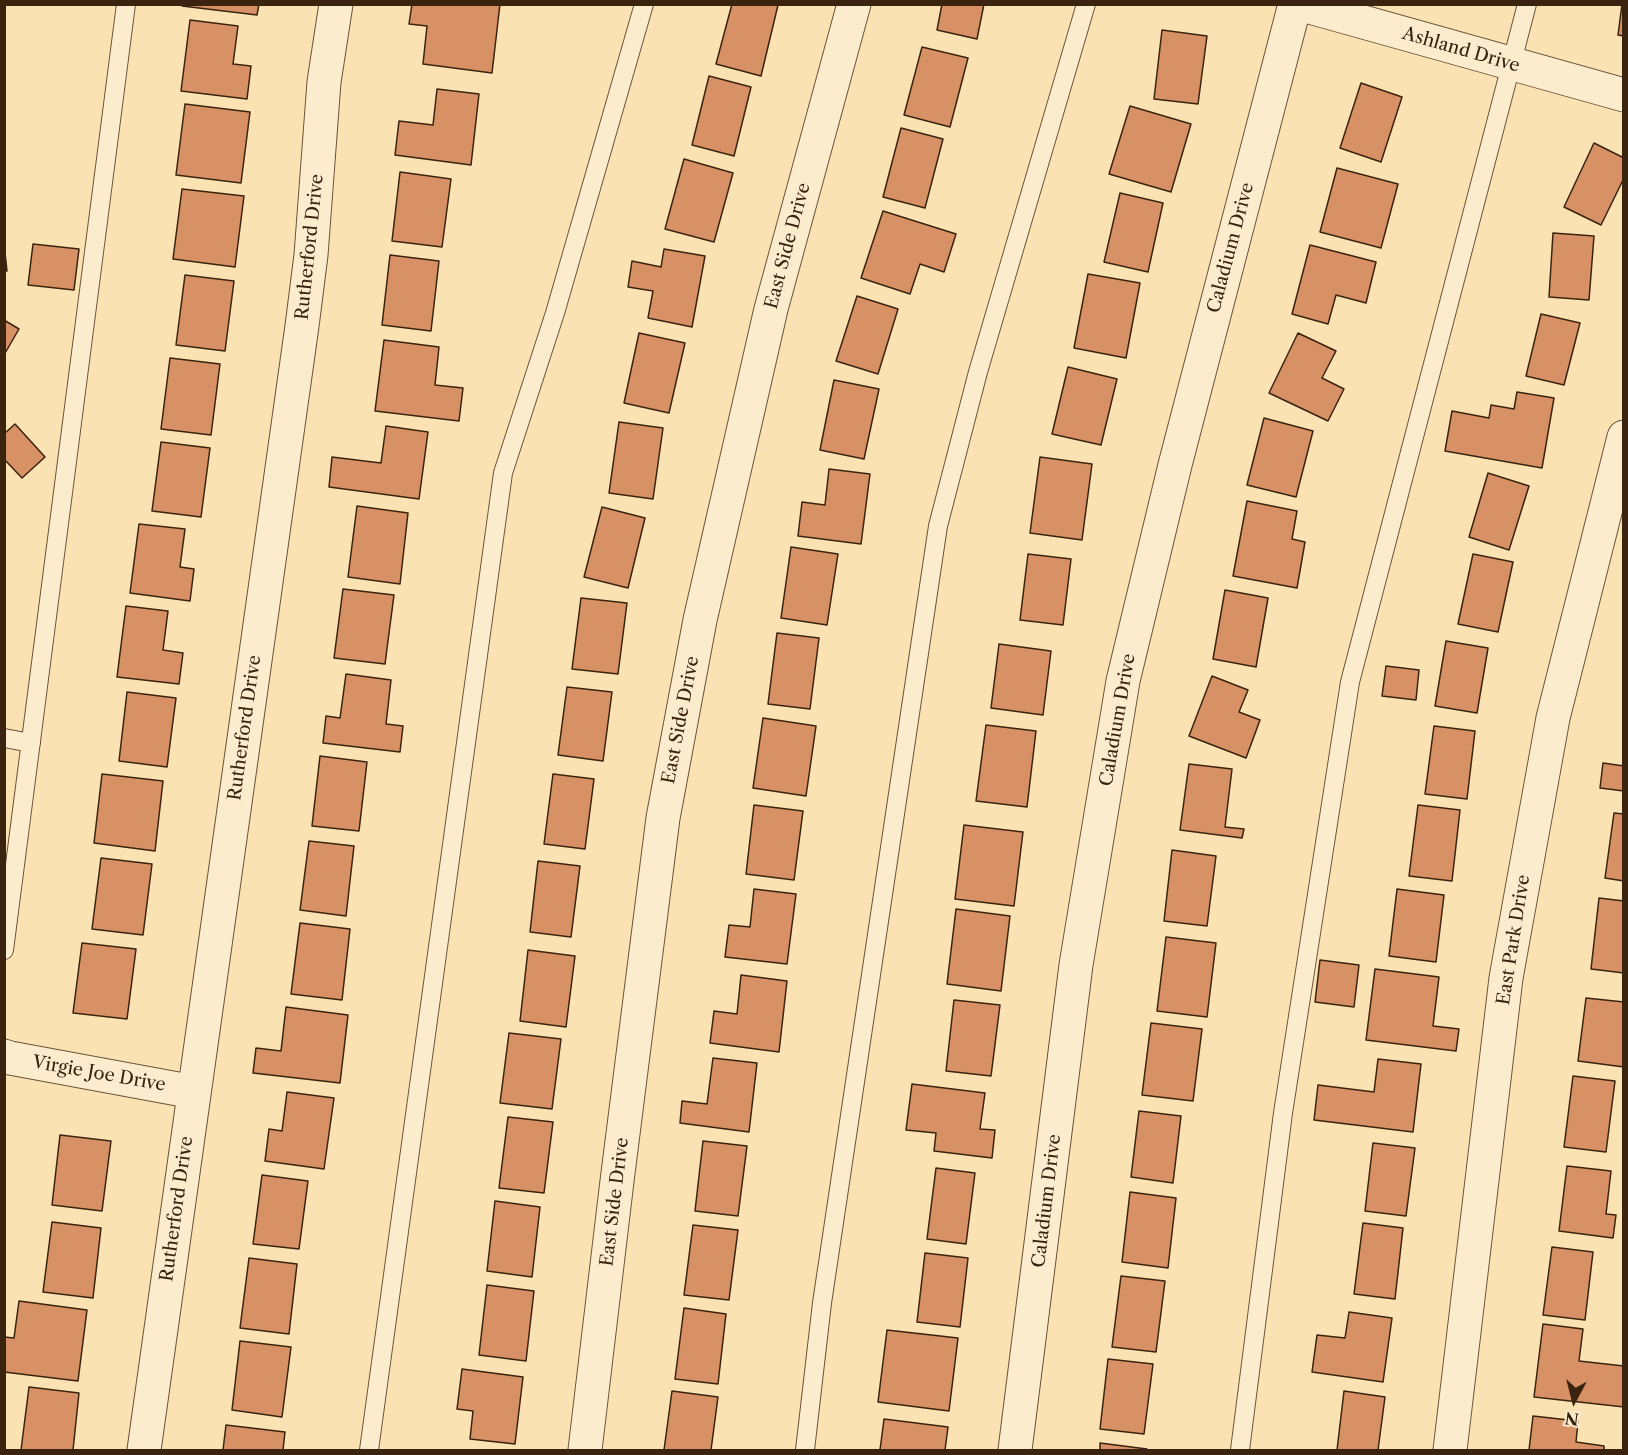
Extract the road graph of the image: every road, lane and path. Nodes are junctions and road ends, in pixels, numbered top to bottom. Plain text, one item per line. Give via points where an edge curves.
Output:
1 (126, 4) edge
2 (336, 4) edge
3 (644, 4) edge
4 (854, 4) edge
5 (1086, 4) edge
6 (1295, 4) edge
7 (1299, 4) edge
8 (1527, 4) edge
9 (1512, 64) junction
10 (1623, 95) edge
11 (1623, 437) edge
12 (4, 738) edge
13 (31, 743) junction
14 (4, 950) edge
15 (4, 1056) edge
16 (194, 1092) junction
17 (144, 1450) edge
18 (369, 1450) edge
19 (585, 1450) edge
20 (805, 1450) edge
21 (1015, 1450) edge
22 (1240, 1450) edge
23 (1450, 1450) edge

1 - 13 lane
2 - 16 street, Rutherford Drive via 324,82 302,326
3 - 18 lane via 555,313 503,473
4 - 19 street, East Side Drive via 771,309 700,620 663,818
5 - 20 lane via 978,372 938,526 822,1303
6 - 21 street, Caladium Drive via 1123,681 1076,965
7 - 9 street, Ashland Drive
8 - 9 lane
9 - 10 street, Ashland Drive
9 - 22 lane via 1350,682 1283,1113
11 - 23 street, East Park Drive via 1553,718 1506,978
12 - 13 lane
13 - 14 lane
15 - 16 street, Virgie Joe Drive
16 - 17 street, Rutherford Drive

